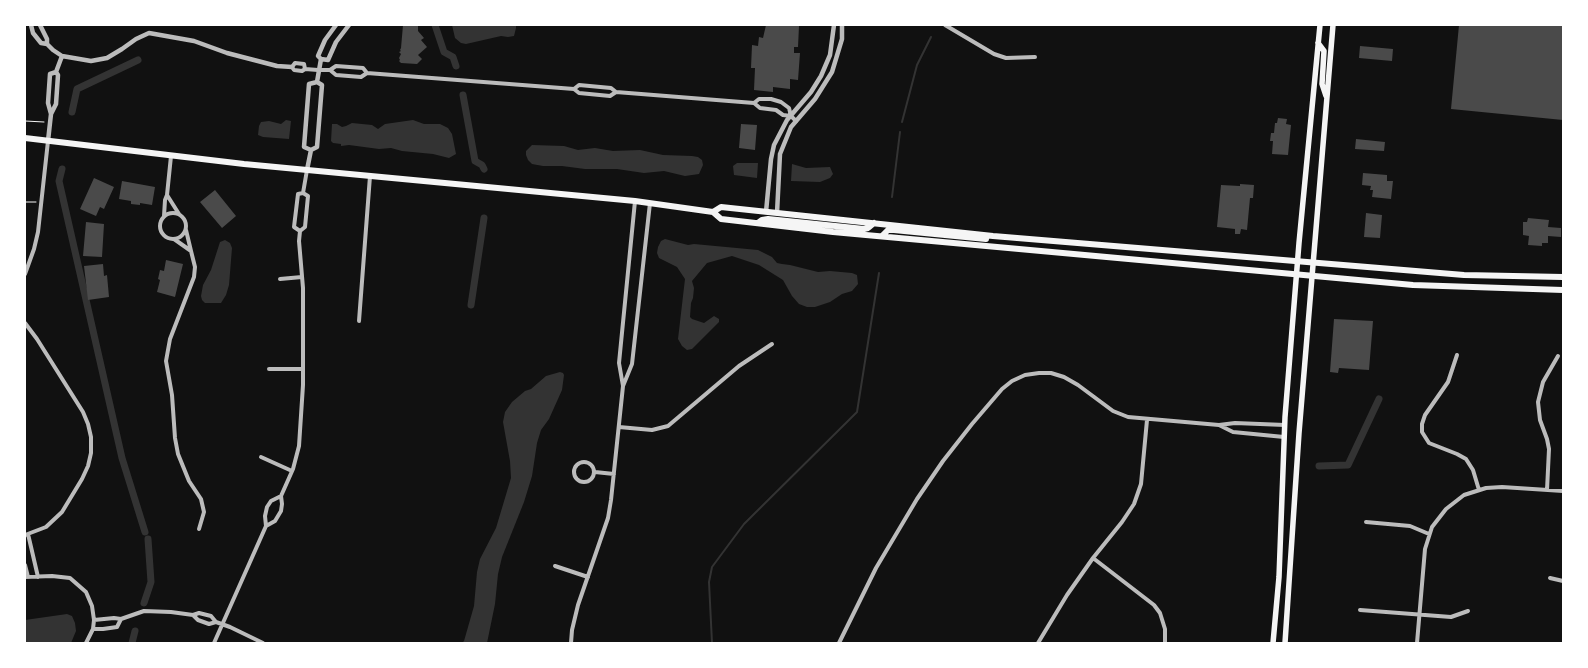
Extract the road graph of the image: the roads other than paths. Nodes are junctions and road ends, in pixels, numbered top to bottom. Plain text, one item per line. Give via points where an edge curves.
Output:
1 (31, 25) edge
2 (40, 25) edge
3 (336, 25) edge
4 (349, 25) edge
5 (834, 25) edge
6 (842, 25) edge
7 (945, 25) edge
8 (1320, 25) edge
9 (1332, 25) edge
10 (1318, 43) junction
11 (47, 44) junction
12 (62, 56) junction
13 (1035, 57) dead end
14 (322, 59) junction
15 (292, 67) joint
16 (318, 70) junction
17 (330, 70) junction
18 (56, 72) junction
19 (367, 73) junction
20 (317, 82) junction
21 (574, 89) junction
22 (616, 92) junction
23 (1327, 100) junction
24 (754, 103) junction
25 (51, 114) junction
26 (791, 116) junction
27 (796, 121) junction
28 (25, 138) edge
29 (48, 141) junction
30 (311, 150) junction
31 (171, 156) junction
32 (307, 170) junction
33 (370, 176) junction
34 (303, 193) junction
35 (167, 195) junction
36 (635, 201) junction
37 (650, 203) junction
38 (713, 212) junction
39 (766, 212) junction
40 (777, 213) junction
41 (179, 214) junction
42 (164, 216) junction
43 (874, 223) junction
44 (758, 224) junction
45 (186, 229) junction
46 (300, 231) junction
47 (882, 236) junction
48 (1001, 236) junction
49 (174, 239) junction
50 (191, 251) junction
51 (1298, 262) junction
52 (1313, 263) junction
53 (25, 274) edge
54 (1297, 275) junction
55 (1311, 276) junction
56 (302, 277) junction
57 (1563, 277) edge
58 (280, 279) dead end
59 (1563, 290) edge
60 (359, 321) dead end
61 (25, 323) edge
62 (772, 344) dead end
63 (1457, 356) dead end
64 (1558, 356) dead end
65 (269, 369) dead end
66 (303, 369) junction
67 (623, 386) junction
68 (1147, 420) junction
69 (1219, 425) junction
70 (1285, 425) junction
71 (619, 427) junction
72 (1284, 437) junction
73 (261, 457) dead end
74 (292, 471) junction
75 (594, 472) junction
76 (614, 474) junction
77 (1479, 490) junction
78 (1548, 490) junction
79 (1563, 491) edge
80 (281, 496) junction
81 (1366, 522) dead end
82 (266, 526) junction
83 (198, 529) dead end
84 (1429, 534) junction
85 (27, 535) edge
86 (1093, 558) junction
87 (25, 565) edge
88 (555, 566) dead end
89 (26, 577) edge
90 (38, 577) junction
91 (588, 577) junction
92 (1550, 578) dead end
93 (1563, 581) edge
94 (1360, 610) dead end
95 (1468, 611) dead end
96 (1419, 614) junction
97 (193, 615) junction
98 (94, 620) junction
99 (121, 620) junction
100 (216, 622) junction
101 (224, 624) junction
102 (93, 629) junction
103 (86, 643) edge
104 (214, 643) edge
105 (263, 643) edge
106 (571, 643) edge
107 (839, 643) edge
108 (1038, 643) edge
109 (1165, 643) edge
110 (1273, 643) edge
111 (1286, 643) edge
112 (1417, 643) edge

1 - 11 street via 41,43
2 - 11 street
3 - 14 street via 318,56
4 - 14 street via 328,60
5 - 26 street via 830,55 821,76
6 - 27 street via 842,39 832,72
7 - 13 street via 994,54 1006,58
8 - 10 main road
9 - 23 main road
10 - 23 main road via 1324,51 1322,84
10 - 51 main road
11 - 12 street
12 - 15 street via 91,61 108,58 149,33 194,41 277,66
12 - 18 street
14 - 16 street
15 - 16 street via 302,71
16 - 17 street
16 - 20 street
17 - 19 street via 336,75 361,77
17 - 19 street via 336,66 363,68
18 - 25 street via 56,104
18 - 25 street via 50,74 48,103
19 - 21 street
20 - 30 street via 322,85 317,147
20 - 30 street via 309,84 304,147
21 - 22 street via 579,93 610,96
21 - 22 street via 579,85 610,88
22 - 24 street
23 - 52 main road
24 - 26 street via 760,108
24 - 26 street via 759,99 781,102 789,108
25 - 29 street
26 - 27 street
26 - 39 street via 774,145
27 - 40 street via 780,154
28 - 29 highway
29 - 31 highway
29 - 53 street via 38,232
30 - 32 street
31 - 32 highway
31 - 35 street
32 - 33 highway
32 - 34 street
33 - 36 highway
33 - 60 street
34 - 46 street via 308,196 305,227
34 - 46 street via 298,194 294,226
35 - 41 street
35 - 42 street
36 - 37 highway
36 - 67 street via 619,363
37 - 38 highway
37 - 67 street via 632,364
38 - 39 highway via 721,208
38 - 44 highway via 721,219
39 - 40 highway
40 - 43 highway
41 - 42 street
41 - 45 street via 185,220
42 - 49 street via 161,230 165,236
43 - 44 highway via 868,228 768,219
43 - 48 highway
44 - 47 highway
45 - 49 street
45 - 50 street
46 - 56 street
47 - 48 highway via 894,230 979,239
47 - 54 highway
48 - 51 highway
49 - 50 street
50 - 83 street via 194,277 170,339 166,361 178,454 186,476 201,499 204,512
51 - 52 highway
51 - 54 main road
52 - 55 main road
52 - 57 highway via 1464,276
54 - 55 highway
54 - 70 main road
55 - 59 highway via 1413,285
55 - 111 main road
56 - 58 street
56 - 66 street
61 - 85 street via 83,412 88,424 91,454 82,479 62,512 46,527
62 - 71 street via 739,366 668,426 652,430
63 - 77 street via 1448,382 1425,415 1422,432 1429,443 1466,459
64 - 78 street via 1538,402 1549,449
65 - 66 street
66 - 74 street via 299,446
67 - 71 street
68 - 69 street
68 - 86 street via 1141,484 1134,504
68 - 107 street via 1128,418 1113,411 1078,385 1051,373 1038,372 1012,381 972,424 917,499 876,568
69 - 70 street
69 - 72 street via 1233,432
70 - 72 main road
71 - 76 street
72 - 110 main road
73 - 74 street
74 - 80 street
75 - 75 street via 590,480 584,482 576,478 574,472 577,465 586,462 592,465
75 - 76 street
76 - 91 street via 608,518
77 - 78 street via 1502,487
77 - 84 street via 1464,495 1446,509
78 - 79 street
80 - 82 street via 279,516
80 - 82 street via 267,507
81 - 84 street via 1410,526
82 - 101 street
84 - 96 street
85 - 90 street
86 - 108 street
86 - 109 street via 1154,605 1165,629
87 - 89 street
88 - 91 street
89 - 90 street
90 - 98 street via 61,576 78,584 86,592
91 - 106 street via 575,616
92 - 93 street
94 - 96 street
95 - 96 street via 1455,616
96 - 112 street
97 - 99 street via 144,611
97 - 100 street via 209,624
97 - 100 street via 211,616
98 - 99 street
98 - 102 street
99 - 102 street via 117,627
100 - 101 street
101 - 104 street
101 - 105 street
102 - 103 street

